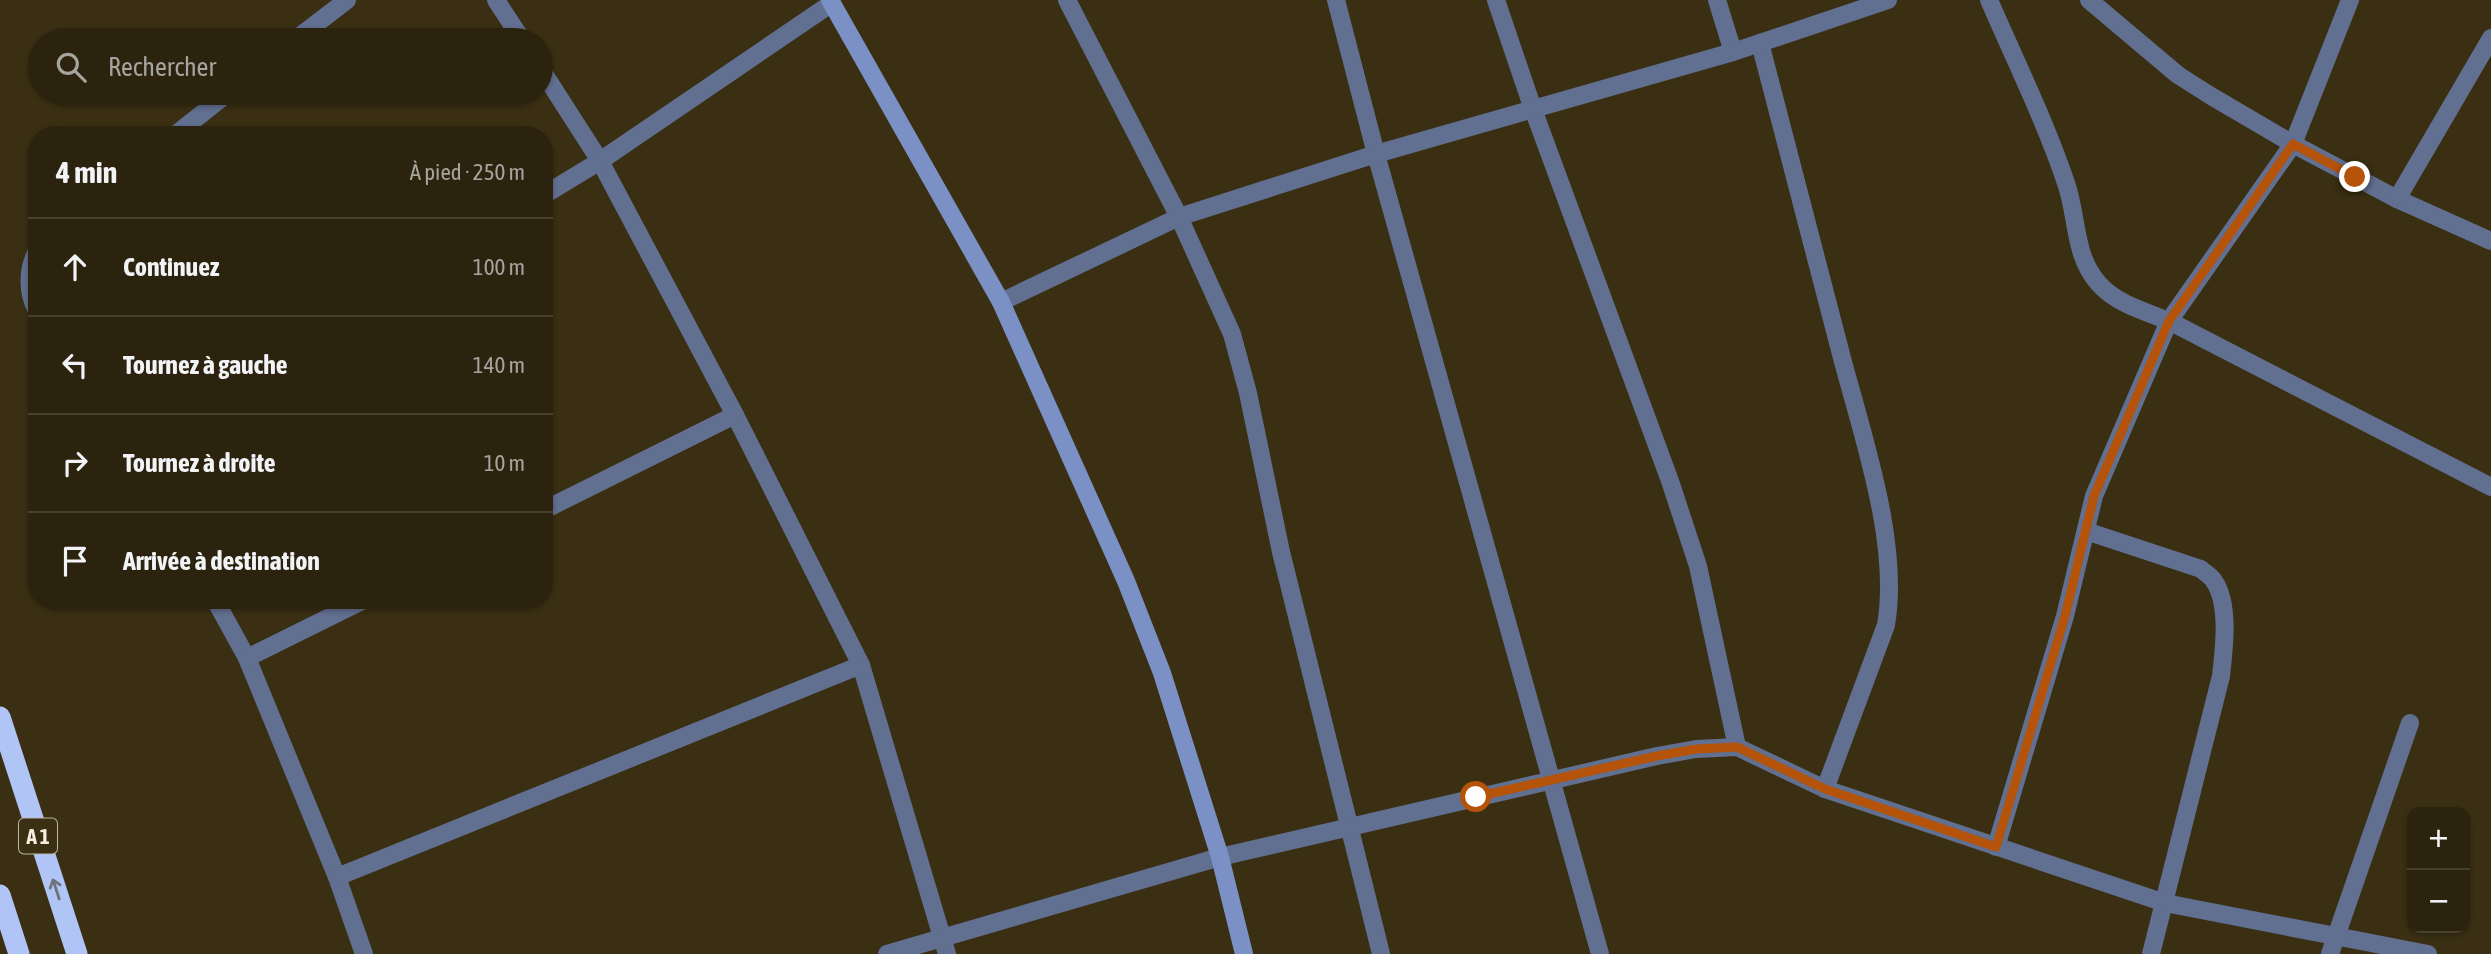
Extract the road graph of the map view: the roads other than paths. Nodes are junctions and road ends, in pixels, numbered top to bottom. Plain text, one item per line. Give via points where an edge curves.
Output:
1 (347, 0) edge
2 (496, 0) edge
3 (1067, 0) edge
4 (1336, 0) edge
5 (1496, 0) edge
6 (1717, 0) edge
7 (1888, 0) edge
8 (1989, 0) edge
9 (2088, 0) edge
10 (2350, 0) edge
11 (831, 1) edge
12 (311, 28) edge
13 (514, 28) edge
14 (2491, 38) edge
15 (1760, 43) junction
16 (1733, 52) junction
17 (553, 88) edge
18 (213, 105) edge
19 (1533, 109) junction
20 (186, 126) edge
21 (2293, 144) junction
22 (1376, 154) junction
23 (600, 161) junction
24 (553, 190) edge
25 (2397, 199) junction
26 (1179, 217) junction
27 (2491, 241) edge
28 (1001, 302) junction
29 (2169, 321) junction
30 (735, 415) junction
31 (2491, 487) edge
32 (553, 506) edge
33 (2086, 531) junction
34 (220, 609) edge
35 (346, 609) edge
36 (247, 658) junction
37 (861, 665) junction
38 (0, 717) edge
39 (2410, 723) dead end
40 (1737, 747) junction
41 (1553, 778) junction
42 (1825, 789) junction
43 (1349, 827) junction
44 (1996, 847) junction
45 (1220, 856) junction
46 (337, 877) junction
47 (0, 895) edge
48 (2165, 903) junction
49 (2332, 945) edge
50 (945, 946) edge
51 (19, 954) edge
52 (77, 954) edge
53 (364, 954) edge
54 (887, 954) edge
55 (1244, 954) edge
56 (1381, 954) edge
57 (1600, 954) edge
58 (2151, 954) edge
59 (2428, 954) edge

1 - 12 street
2 - 13 street
3 - 26 street
4 - 22 street
5 - 19 street
6 - 16 street
7 - 15 street
8 - 29 street via 2067,186 2083,261 2115,299
9 - 21 street via 2178,75
10 - 21 street
11 - 23 street
11 - 28 street
14 - 25 street
15 - 16 street
15 - 42 street via 1860,427 1887,556 1886,625
16 - 19 street
17 - 23 street
18 - 20 street
19 - 22 street
19 - 40 street via 1698,566
21 - 25 street
21 - 29 street
22 - 26 street
22 - 41 street
23 - 24 street
23 - 30 street
25 - 27 street
26 - 28 street
26 - 43 street via 1232,334
28 - 45 street via 1162,673
29 - 31 street
29 - 33 street via 2094,496
30 - 32 street
30 - 37 street
33 - 44 street
33 - 48 street via 2201,569 2214,581 2223,607 2221,676
34 - 36 street
35 - 36 street
36 - 46 street
37 - 46 street
37 - 50 street
52 -> 38 highway, A 1
39 - 49 street
40 - 41 street via 1696,749
40 - 42 street
41 - 43 street
41 - 57 street
42 - 44 street
43 - 45 street
43 - 56 street
44 - 48 street
45 - 50 street
45 - 55 street
46 - 53 street
47 - 51 highway
48 - 49 street
48 - 58 street
49 - 59 street
50 - 54 street

